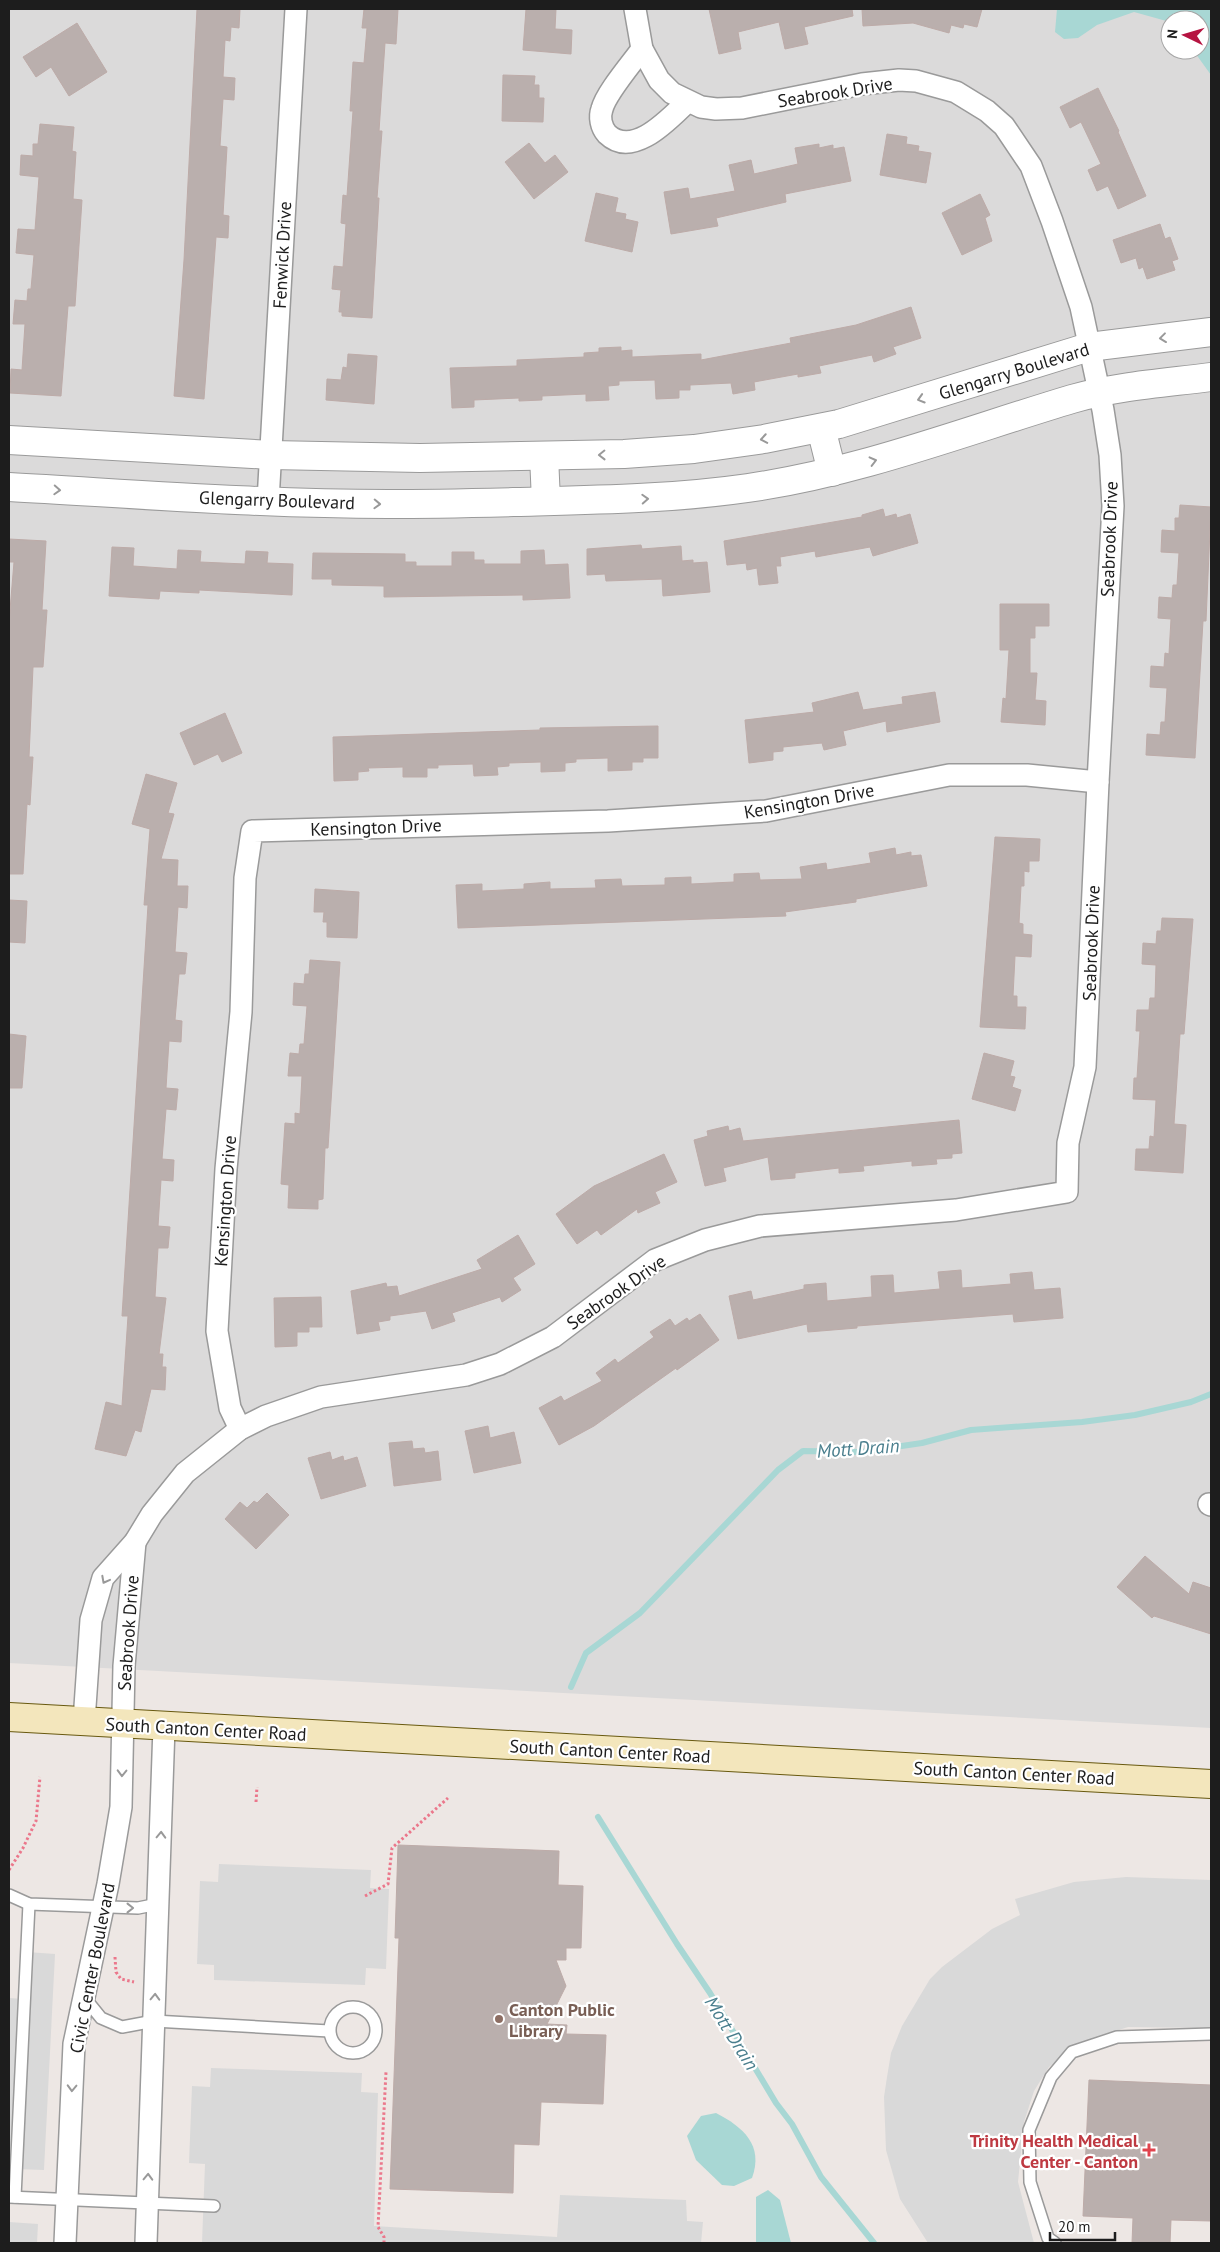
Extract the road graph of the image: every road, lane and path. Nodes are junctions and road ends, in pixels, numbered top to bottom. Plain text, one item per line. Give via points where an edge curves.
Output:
1 (296, 9) edge
2 (635, 9) edge
3 (642, 49) junction
4 (687, 102) junction
5 (1211, 332) edge
6 (1090, 347) junction
7 (1211, 377) edge
8 (1099, 393) junction
9 (821, 428) junction
10 (9, 440) edge
11 (271, 455) junction
12 (544, 456) junction
13 (832, 472) junction
14 (9, 487) edge
15 (268, 501) junction
16 (546, 501) junction
17 (1098, 782) junction
18 (240, 1429) junction
19 (135, 1542) junction
20 (9, 1717) edge
21 (84, 1721) junction
22 (123, 1724) junction
23 (164, 1727) junction
24 (40, 1777) dead end
25 (1211, 1784) edge
26 (257, 1787) dead end
27 (448, 1798) dead end
28 (256, 1802) dead end
29 (9, 1870) edge
30 (9, 1895) edge
31 (364, 1896) dead end
32 (29, 1904) junction
33 (158, 1904) junction
34 (102, 1907) junction
35 (107, 1955) dead end
36 (138, 1983) dead end
37 (83, 1997) junction
38 (154, 2021) junction
39 (329, 2031) junction
40 (1211, 2034) edge
41 (386, 2072) dead end
42 (12, 2197) edge
43 (67, 2199) junction
44 (147, 2203) junction
45 (214, 2206) dead end
46 (66, 2243) edge
47 (146, 2243) edge
48 (384, 2243) edge
49 (1055, 2243) edge

1 - 11 street, Fenwick Drive
2 - 3 street, Seabrook Drive
3 - 4 street, Seabrook Drive via 660,80
3 - 4 street via 602,107 601,121 606,132 619,141 634,142 644,138
4 - 6 street, Seabrook Drive via 716,109 742,108 862,84 899,80 940,86 972,101 1004,126 1031,166 1075,290
5 -> 6 street, Glengarry Boulevard
6 - 8 street, Seabrook Drive
6 -> 9 street, Glengarry Boulevard
7 - 8 street, Glengarry Boulevard
13 -> 8 street, Glengarry Boulevard
8 - 17 street, Seabrook Drive via 1110,455 1113,506
9 -> 12 street, Glengarry Boulevard via 694,449
9 - 13 street
10 - 11 street, Glengarry Boulevard
11 - 12 street, Glengarry Boulevard
11 - 15 street, Fenwick Drive
12 - 16 street
16 -> 13 street, Glengarry Boulevard via 687,496 752,488
14 -> 15 street, Glengarry Boulevard
15 -> 16 street, Glengarry Boulevard via 388,504
17 - 18 street, Seabrook Drive via 1085,1067 1068,1143 1066,1192 956,1210 760,1226 705,1240 655,1260 553,1337 500,1364 466,1375 321,1398 266,1416
17 - 18 street, Kensington Drive via 1026,775 949,775 766,811 608,821 252,831 245,878 241,1012 226,1169 217,1331 230,1408
18 - 19 street, Seabrook Drive via 186,1473 152,1514
19 -> 21 street, Seabrook Drive via 103,1578 92,1620
19 - 22 street, Seabrook Drive via 126,1632
20 - 21 main road, South Canton Center Road
21 - 22 main road, South Canton Center Road
22 - 23 main road, South Canton Center Road
22 -> 34 street, Civic Center Boulevard via 121,1807
23 - 25 main road, South Canton Center Road
33 -> 23 street
24 - 29 path via 36,1821
26 - 28 path
27 - 31 path via 392,1848 388,1884
30 - 32 lane
32 - 34 lane
32 - 42 lane
34 -> 33 lane via 138,1908
38 -> 33 street
34 - 37 street, Civic Center Boulevard
35 - 36 path via 115,1957 116,1972 121,1979
37 - 38 lane via 101,2018 122,2026
37 -> 43 street, Civic Center Boulevard via 74,2044
38 - 39 lane
44 -> 38 street
39 - 39 lane via 335,2045 348,2053 363,2051 376,2032 367,2012 353,2007 339,2011 330,2023
40 - 49 lane via 1117,2036 1072,2052 1052,2078 1029,2130 1029,2148 1030,2182 1048,2238
41 - 48 path via 378,2227
42 - 43 lane
43 - 44 lane
43 - 46 street, Civic Center Boulevard
44 - 45 lane
44 - 47 street

